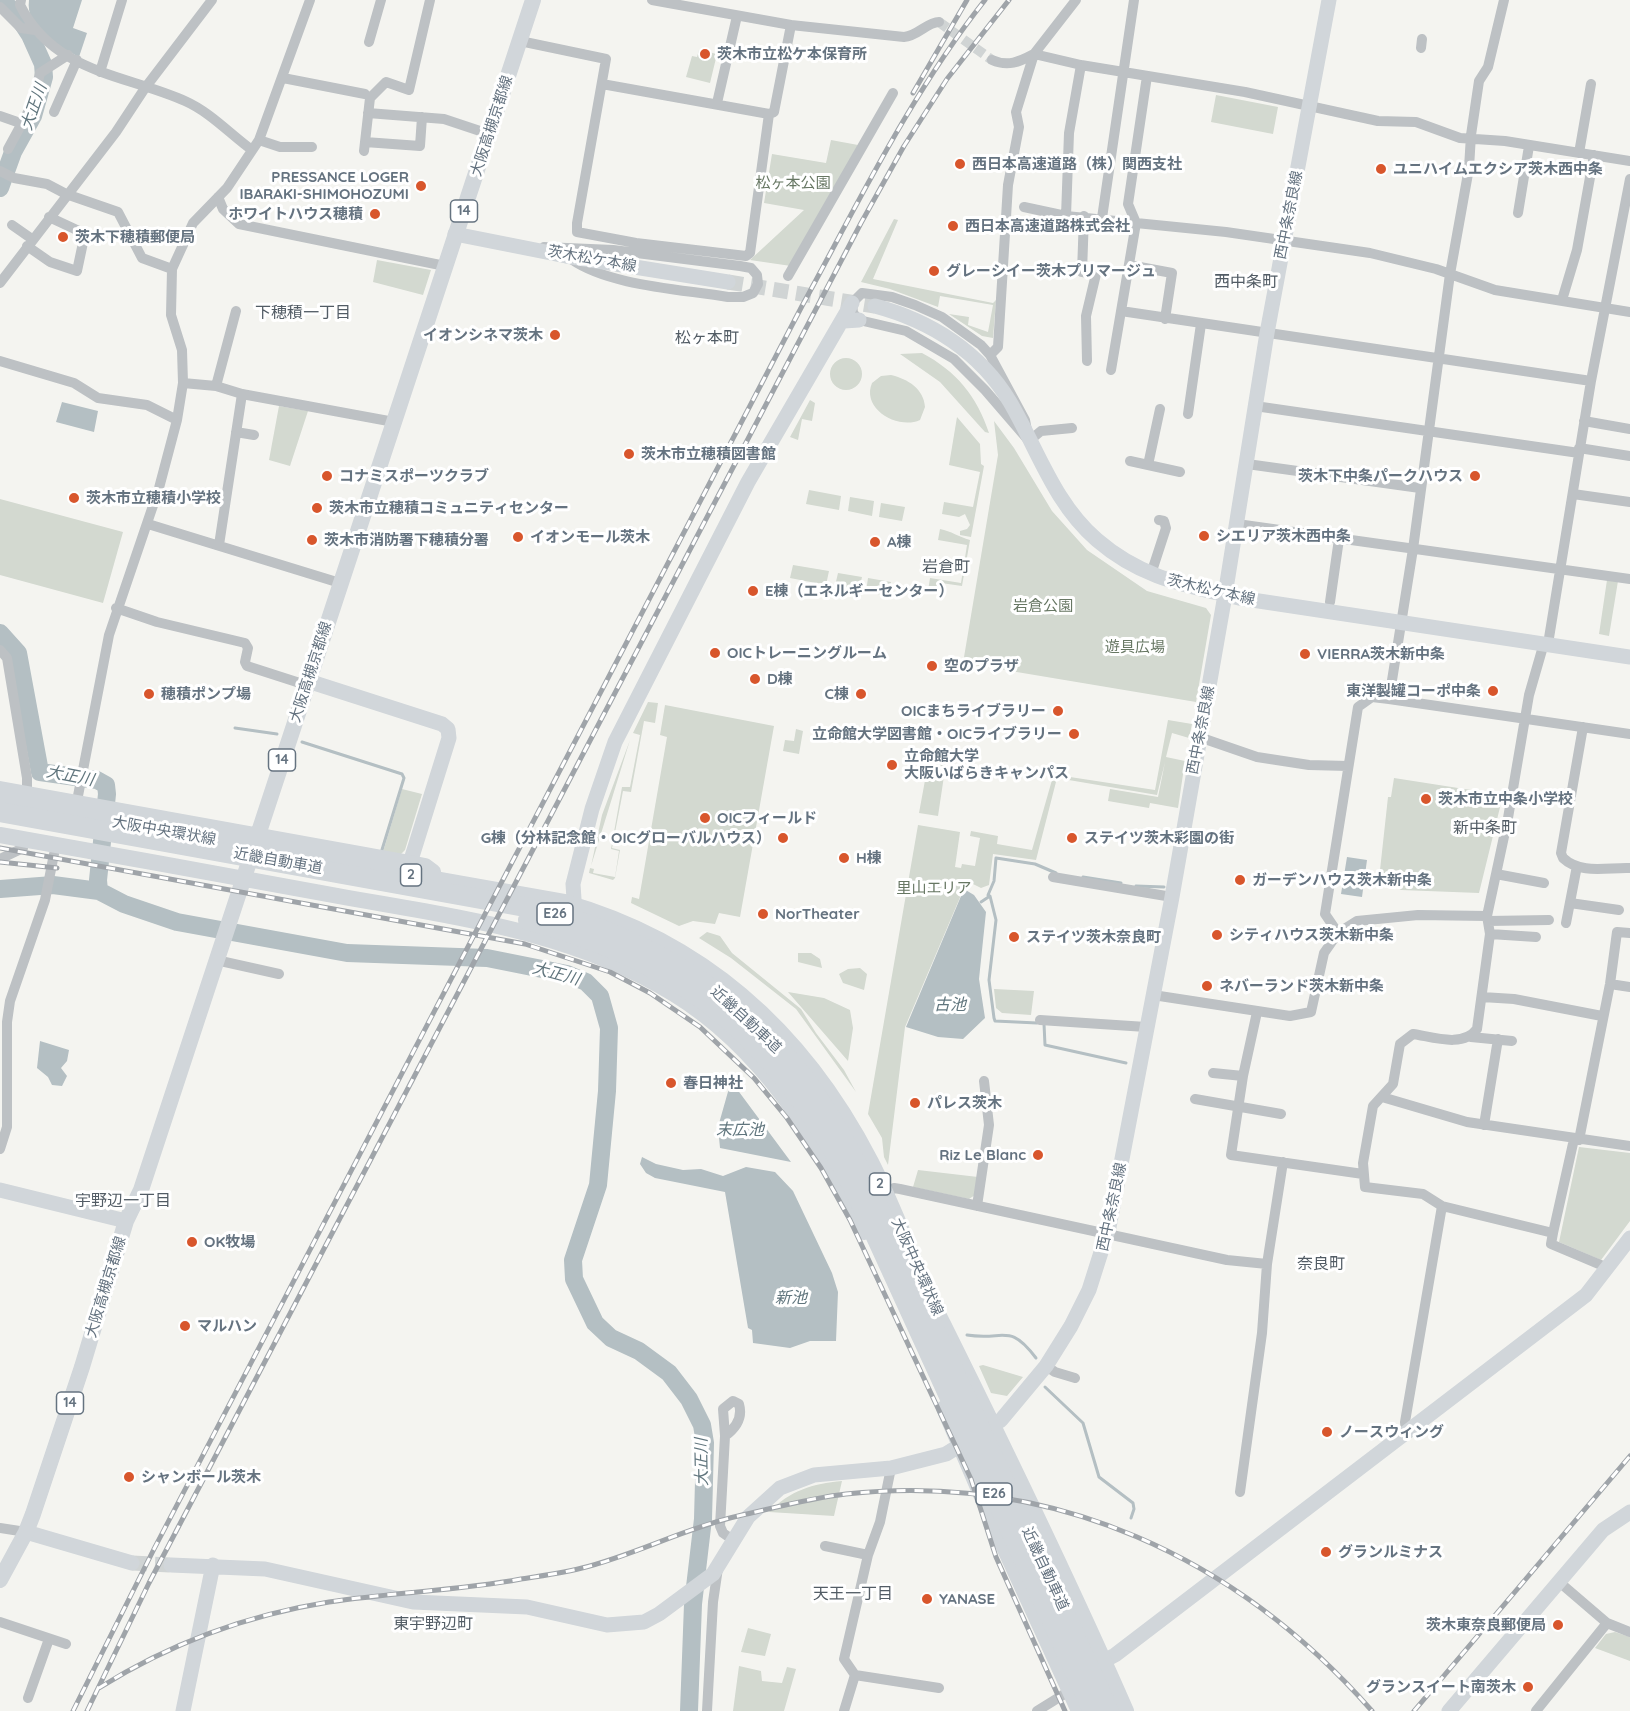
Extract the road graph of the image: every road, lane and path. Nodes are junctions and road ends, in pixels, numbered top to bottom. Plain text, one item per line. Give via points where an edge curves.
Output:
1 (21, 0) edge
2 (122, 0) edge
3 (212, 0) edge
4 (310, 0) edge
5 (381, 0) edge
6 (430, 0) edge
7 (533, 0) edge
8 (652, 0) edge
9 (1076, 0) edge
10 (1134, 0) edge
11 (1329, 0) edge
12 (1504, 0) edge
13 (0, 7) edge
14 (737, 16) junction
15 (939, 22) dead end
16 (791, 25) junction
17 (29, 29) junction
18 (520, 41) junction
19 (369, 42) dead end
20 (1034, 54) junction
21 (72, 58) junction
22 (992, 60) tunnel mouth
23 (1081, 65) junction
24 (100, 72) junction
25 (1124, 73) junction
26 (1147, 76) junction
27 (283, 78) junction
28 (602, 84) junction
29 (1591, 84) dead end
30 (145, 88) junction
31 (893, 93) dead end
32 (364, 94) dead end
33 (717, 103) junction
34 (1311, 107) junction
35 (54, 112) dead end
36 (368, 113) junction
37 (769, 114) junction
38 (0, 116) edge
39 (422, 117) junction
40 (24, 124) junction
41 (489, 134) junction
42 (259, 140) junction
43 (1472, 140) junction
44 (1529, 146) junction
45 (312, 147) dead end
46 (8, 149) dead end
47 (252, 150) junction
48 (1579, 153) junction
49 (1594, 155) junction
50 (1630, 160) edge
51 (4, 173) edge
52 (1630, 179) edge
53 (66, 194) junction
54 (218, 197) junction
55 (1024, 207) dead end
56 (1518, 213) dead end
57 (1066, 216) junction
58 (1084, 216) junction
59 (49, 217) junction
60 (1102, 218) junction
61 (1136, 223) junction
62 (12, 225) dead end
63 (455, 234) junction
64 (30, 242) junction
65 (1284, 242) junction
66 (528, 248) junction
67 (566, 256) junction
68 (1129, 265) junction
69 (445, 266) junction
70 (172, 269) junction
71 (1450, 273) junction
72 (788, 276) dead end
73 (2, 278) edge
74 (728, 282) tunnel mouth
75 (1562, 300) junction
76 (852, 303) joint
77 (875, 306) tunnel mouth
78 (1606, 307) junction
79 (236, 310) dead end
80 (1121, 311) junction
81 (1630, 312) edge
82 (1165, 319) junction
83 (851, 320) junction
84 (1201, 324) junction
85 (1267, 333) junction
86 (990, 355) junction
87 (1438, 358) junction
88 (0, 361) edge
89 (1087, 361) dead end
90 (1111, 370) dead end
91 (1591, 381) junction
92 (183, 383) junction
93 (216, 386) junction
94 (243, 394) junction
95 (1255, 406) junction
96 (1160, 409) dead end
97 (1188, 414) dead end
98 (177, 420) junction
99 (1584, 421) junction
100 (394, 422) junction
101 (1072, 428) dead end
102 (1630, 429) edge
103 (236, 432) junction
104 (1427, 432) junction
105 (254, 435) dead end
106 (1029, 441) junction
107 (1579, 451) junction
108 (1630, 456) edge
109 (1130, 461) dead end
110 (1247, 464) junction
111 (1148, 465) junction
112 (1180, 472) dead end
113 (1420, 488) junction
114 (1573, 494) junction
115 (1630, 502) edge
116 (1159, 520) dead end
117 (148, 524) junction
118 (1237, 524) junction
119 (1339, 539) junction
120 (219, 545) junction
121 (1413, 549) junction
122 (1560, 569) junction
123 (1151, 574) junction
124 (1630, 579) edge
125 (340, 583) junction
126 (1225, 595) junction
127 (1330, 602) dead end
128 (116, 608) junction
129 (1401, 624) junction
130 (1546, 644) junction
131 (0, 650) edge
132 (1630, 657) edge
133 (307, 683) junction
134 (1389, 699) junction
135 (1526, 718) junction
136 (1582, 727) junction
137 (1630, 734) edge
138 (1199, 737) junction
139 (1348, 766) junction
140 (0, 789) edge
141 (78, 793) junction
142 (27, 794) junction
143 (0, 802) edge
144 (100, 810) junction
145 (0, 812) edge
146 (134, 812) junction
147 (0, 825) edge
148 (0, 835) edge
149 (256, 835) junction
150 (0, 844) edge
151 (23, 848) junction
152 (54, 854) junction
153 (82, 854) junction
154 (0, 860) edge
155 (410, 863) junction
156 (116, 866) junction
157 (1576, 866) junction
158 (1630, 868) edge
159 (1496, 874) junction
160 (1053, 877) dead end
161 (1544, 883) dead end
162 (240, 888) junction
163 (1172, 897) junction
164 (574, 900) junction
165 (1570, 903) junction
166 (1619, 910) dead end
167 (1487, 918) junction
168 (1549, 920) dead end
169 (1566, 923) dead end
170 (1338, 933) junction
171 (1630, 933) edge
172 (1490, 934) junction
173 (1536, 937) dead end
174 (216, 960) junction
175 (279, 974) dead end
176 (1610, 984) junction
177 (1630, 987) edge
178 (1153, 995) junction
179 (1482, 997) junction
180 (1257, 1012) junction
181 (1602, 1016) junction
182 (1040, 1020) dead end
183 (1146, 1027) junction
184 (1471, 1036) junction
185 (1498, 1039) junction
186 (1512, 1041) dead end
187 (1213, 1072) dead end
188 (1243, 1076) junction
189 (984, 1081) dead end
190 (1382, 1097) junction
191 (1195, 1099) dead end
192 (1238, 1107) junction
193 (1281, 1114) dead end
194 (1484, 1125) junction
195 (1576, 1139) junction
196 (813, 1141) junction
197 (1630, 1146) edge
198 (0, 1149) edge
199 (870, 1161) junction
200 (1283, 1162) junction
201 (1363, 1174) junction
202 (0, 1190) edge
203 (885, 1194) junction
204 (977, 1206) junction
205 (1442, 1206) junction
206 (126, 1221) junction
207 (1108, 1233) junction
208 (1553, 1233) junction
209 (1630, 1238) edge
210 (1267, 1264) junction
211 (916, 1265) junction
212 (1608, 1268) junction
213 (1046, 1365) junction
214 (1075, 1378) dead end
215 (992, 1426) junction
216 (1406, 1432) junction
217 (725, 1436) dead end
218 (977, 1436) junction
219 (961, 1446) junction
220 (891, 1468) junction
221 (1240, 1492) dead end
222 (1630, 1512) edge
223 (0, 1528) edge
224 (26, 1532) junction
225 (997, 1532) junction
226 (733, 1540) junction
227 (825, 1546) dead end
228 (868, 1555) junction
229 (132, 1563) tunnel mouth
230 (171, 1565) tunnel mouth
231 (213, 1566) junction
232 (716, 1570) junction
233 (0, 1580) edge
234 (1558, 1581) junction
235 (0, 1622) edge
236 (1607, 1623) junction
237 (1630, 1632) edge
238 (49, 1639) junction
239 (66, 1644) dead end
240 (1055, 1656) junction
241 (1102, 1662) junction
242 (855, 1675) junction
243 (939, 1688) dead end
244 (1066, 1693) junction
245 (28, 1698) dead end
246 (183, 1711) edge
247 (707, 1711) edge
248 (844, 1711) edge
249 (1037, 1711) edge
250 (1072, 1711) edge
251 (1079, 1711) edge
252 (1094, 1711) edge
253 (1109, 1711) edge
254 (1126, 1711) edge
255 (1134, 1711) edge
256 (1449, 1711) edge
257 (1536, 1711) edge

1 - 17 street
2 - 24 street
3 - 30 street
4 - 27 street
5 - 19 street
6 - 36 street via 409,90 386,82 370,98
7 - 18 main road, 大阪高槻京都線 / 14
8 - 14 street
9 - 20 street
10 - 25 street
11 - 34 street, 西中条奈良線
12 - 43 street via 1488,67 1479,81
13 - 17 street
14 - 16 street
14 - 33 street
15 - 16 street via 932,22 913,37
16 - 37 street via 774,112
17 - 21 street
18 - 28 street via 604,57
18 - 41 main road, 大阪高槻京都線 / 14
20 - 22 street via 1016,63
20 - 23 street
20 - 86 street via 1016,112 1018,127 1008,185 998,347
21 - 24 street
21 - 35 street
21 - 40 street via 45,70
23 - 25 street
23 - 57 street via 1069,133
24 - 30 street
25 - 26 street
25 - 60 street
26 - 34 street
26 - 61 street via 1128,204
27 - 32 street
27 - 42 street
28 - 33 street
28 - 37 street via 577,224 577,232 586,235 746,256 751,248
29 - 48 street
30 - 47 street via 186,101
30 - 53 street via 117,132
31 - 72 street
33 - 37 street
34 - 43 street via 1378,122 1416,122
34 - 65 street, 西中条奈良線
36 - 39 street
36 - 39 street via 365,146 420,146
38 - 40 street
39 - 41 street via 444,119
40 - 46 street
41 - 63 main road, 大阪高槻京都線 / 14
42 - 45 street via 280,147
42 - 47 street
43 - 44 street
43 - 71 street
44 - 48 street
44 - 56 street
47 - 54 street
48 - 49 street
49 - 50 street
49 - 75 street via 1577,250
51 - 53 street via 47,184
52 - 78 street
53 - 59 street
53 - 70 street via 118,212 142,258
54 - 69 street via 223,209 239,224
54 - 70 street via 193,223
55 - 57 street
57 - 58 street
58 - 60 street
58 - 89 street via 1082,272 1096,274 1086,316
59 - 64 street
59 - 64 street via 79,231 84,238 77,271 50,262
60 - 61 street
61 - 65 street
61 - 68 street
62 - 64 street
63 - 66 street, 茨木松ケ本線
63 - 69 main road, 大阪高槻京都線 / 14
64 - 73 street
65 - 71 street via 1370,253
65 - 85 street, 西中条奈良線
66 - 67 street, 茨木松ケ本線
66 - 67 street via 604,249 740,266 751,268 758,284 753,293 744,297 728,297 608,277
67 - 74 street, 茨木松ケ本線
68 - 80 street
68 - 82 street via 1172,273
69 - 100 main road, 大阪高槻京都線 / 14
70 - 92 street via 171,315 182,350
71 - 75 street via 1495,290
71 - 87 street
75 - 78 street
76 - 83 street
76 - 86 street via 856,296 867,292 915,305 959,329
77 - 106 street, 茨木松ケ本線 via 923,323 962,347 996,382
78 - 81 street
78 - 91 street
79 - 93 street
80 - 82 street
80 - 90 street
82 - 84 street
83 - 106 street via 906,331 946,353 977,381
83 - 164 street via 748,482 615,742 591,809 573,884
84 - 85 street
84 - 97 street
85 - 87 street
85 - 95 street, 西中条奈良線
86 - 106 street via 1025,420
87 - 91 street
87 - 104 street
88 - 98 street via 74,383 98,398 147,405
91 - 99 street
92 - 93 street
92 - 98 street
93 - 94 street
94 - 100 street
94 - 103 street
95 - 104 street
95 - 110 street, 西中条奈良線
96 - 111 street
98 - 117 street
99 - 102 street
99 - 107 street
100 - 125 main road, 大阪高槻京都線 / 14
101 - 106 street via 1041,431
103 - 105 street
103 - 120 street
104 - 107 street
104 - 113 street
106 - 123 street, 茨木松ケ本線 via 1060,498 1082,525 1116,555
107 - 108 street
107 - 114 street
109 - 111 street
110 - 113 street
110 - 118 street, 西中条奈良線
111 - 112 street
113 - 121 street
114 - 115 street
114 - 122 street
116 - 123 street via 1167,528
117 - 120 street
117 - 128 street
118 - 119 street
118 - 126 street, 西中条奈良線
119 - 121 street
119 - 127 street
120 - 125 street
121 - 122 street
121 - 129 street
122 - 124 street
122 - 130 street
123 - 126 street, 茨木松ケ本線 via 1178,585
125 - 133 main road, 大阪高槻京都線 / 14
126 - 129 street, 茨木松ケ本線
126 - 138 street, 西中条奈良線
128 - 133 street via 245,643 248,648 244,662 248,666
128 - 141 street
129 - 130 street, 茨木松ケ本線
129 - 134 street
130 - 132 street, 茨木松ケ本線
130 - 135 street via 1529,695
131 - 142 street via 7,658
133 - 149 main road, 大阪高槻京都線 / 14
133 - 155 street via 448,729 449,738
134 - 135 street
134 - 139 street via 1371,697 1358,706
135 - 136 street
135 - 159 street
136 - 137 street
136 - 157 street via 1561,853
138 - 139 street via 1257,757
138 - 163 street, 西中条奈良線
139 - 170 street via 1325,914
140 - 142 main road
141 - 142 main road
141 - 144 main road
143 - 144 main road, 大阪中央環状線 / 2
144 - 146 main road
144 - 199 main road, 大阪中央環状線 / 2 via 564,902 639,929 718,976 798,1049 833,1096
145 - 253 highway, 近畿自動車道 / E26 via 548,911 646,947 701,979 729,1001 796,1068 851,1154 890,1231
146 - 149 main road
146 - 156 main road
147 - 252 highway, 近畿自動車道 / E26 via 509,915 575,934 638,959 692,990 719,1011 783,1075 839,1160
148 - 153 main road, 2
149 - 155 main road
149 - 162 main road, 大阪高槻京都線 / 14
150 - 151 main road
151 - 152 main road
151 - 154 street
152 - 153 main road
152 - 198 street via 46,893 10,1001 7,1127
153 - 156 main road
153 - 196 main road, 2 via 505,926 608,960 676,995 732,1040 757,1065
155 - 162 main road via 425,866 433,872 437,883 434,899 412,917
156 - 162 main road
157 - 158 street
157 - 165 street
159 - 161 street
159 - 167 street
160 - 163 street
162 - 174 main road, 大阪高槻京都線 / 14
163 - 178 street, 西中条奈良線
164 - 196 main road via 566,905 558,920 558,943 649,989 695,1020 731,1051
164 - 199 main road via 592,899 651,923 722,966 760,996 795,1031 837,1085 870,1139
165 - 166 street
165 - 169 street
167 - 168 street
167 - 170 street via 1387,917 1357,921
167 - 172 street
170 - 180 street via 1324,953 1311,1012 1290,1016
171 - 176 street via 1617,932
172 - 173 street
172 - 179 street
174 - 175 street
174 - 206 main road, 大阪高槻京都線 / 14 via 141,1190
176 - 177 street
176 - 181 street
178 - 180 street
178 - 183 street, 西中条奈良線
179 - 181 street via 1514,999
179 - 184 street via 1477,1029
180 - 188 street
181 - 195 street
182 - 183 street
183 - 207 street, 西中条奈良線
184 - 185 street
184 - 190 street via 1457,1040 1413,1034 1400,1044 1393,1084
185 - 186 street
185 - 194 street
187 - 188 street
188 - 192 street
189 - 204 street via 989,1125
190 - 194 street
190 - 201 street via 1373,1106
191 - 192 street
192 - 193 street
192 - 200 street via 1231,1155
194 - 195 street
195 - 197 street
195 - 208 street
196 - 219 main road, 2 via 858,1221
199 - 203 main road, 大阪中央環状線 / 2
200 - 201 street
200 - 210 street
201 - 205 street via 1365,1187 1423,1194
202 - 206 street
203 - 204 street via 894,1188
203 - 211 main road, 大阪中央環状線 / 2
204 - 207 street
205 - 208 street
205 - 216 street
206 - 224 main road, 大阪高槻京都線 / 14
207 - 210 street via 1227,1260
207 - 213 street, 西中条奈良線 via 1089,1290
208 - 212 street via 1551,1244
209 - 212 street
210 - 221 street via 1262,1333
211 - 215 main road, 大阪中央環状線 / 2
211 - 218 street via 921,1312
212 - 216 street via 1586,1294
213 - 214 street
213 - 215 street, 西中条奈良線
215 - 218 street, 西中条奈良線
215 - 241 main road, 大阪中央環状線 / 2
216 - 241 street
217 - 226 street via 720,1526
218 - 219 street, 西中条奈良線
218 - 225 street via 997,1481
219 - 220 street, 西中条奈良線
219 - 225 main road, 2
220 - 226 street, 西中条奈良線 via 814,1475 790,1482 765,1499
220 - 228 street via 880,1522
222 - 234 street via 1603,1530
223 - 224 street
224 - 229 street
224 - 233 main road, 大阪高槻京都線 / 14
225 - 240 main road, 2
226 - 232 street, 西中条奈良線
227 - 228 street
228 - 242 street via 844,1659
230 - 231 street
231 - 232 street via 265,1569 413,1602 526,1607 608,1624 644,1622
231 - 246 street
232 - 247 street
234 - 236 street
234 - 256 street
235 - 238 street
236 - 237 street
236 - 257 street
238 - 239 street
238 - 245 street
240 - 244 street
240 - 251 main road, 2
241 - 254 main road, 大阪中央環状線 / 2
241 - 255 street via 1123,1687
242 - 243 street
242 - 248 street
244 - 249 street
244 - 250 street

